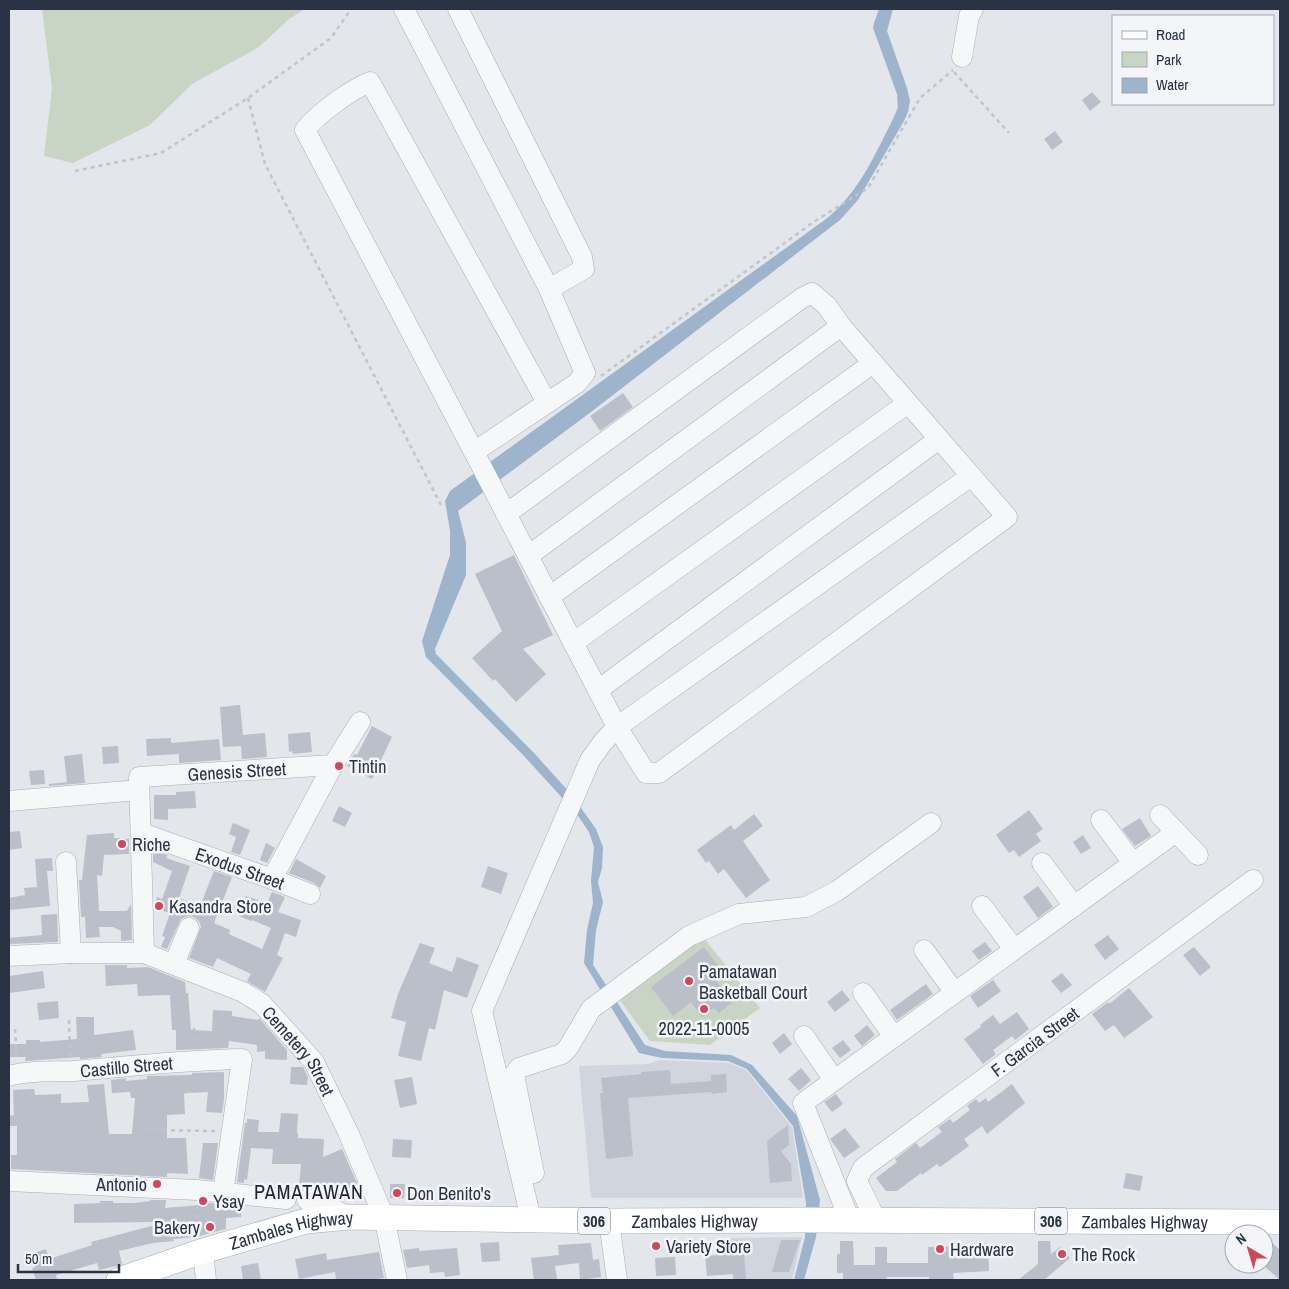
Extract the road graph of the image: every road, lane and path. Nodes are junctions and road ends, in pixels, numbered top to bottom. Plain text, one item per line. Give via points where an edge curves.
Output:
1 (349, 9) edge
2 (404, 9) edge
3 (458, 9) edge
4 (973, 9) edge
5 (958, 64) junction
6 (248, 98) junction
7 (1009, 133) dead end
8 (75, 171) dead end
9 (550, 289) junction
10 (841, 326) junction
11 (873, 362) junction
12 (600, 377) dead end
13 (546, 403) junction
14 (908, 403) junction
15 (939, 439) junction
16 (478, 459) junction
17 (971, 476) junction
18 (441, 505) dead end
19 (506, 514) junction
20 (528, 556) junction
21 (550, 597) junction
22 (573, 643) junction
23 (598, 690) junction
24 (360, 722) dead end
25 (617, 727) junction
26 (333, 765) junction
27 (139, 784) junction
28 (9, 802) edge
29 (1160, 815) dead end
30 (1101, 820) dead end
31 (931, 823) dead end
32 (1176, 832) junction
33 (141, 833) junction
34 (1198, 856) dead end
35 (66, 862) dead end
36 (1042, 863) dead end
37 (1133, 863) junction
38 (272, 879) junction
39 (1253, 880) dead end
40 (310, 894) dead end
41 (982, 906) dead end
42 (1074, 906) junction
43 (189, 928) dead end
44 (1014, 949) junction
45 (924, 950) dead end
46 (71, 953) junction
47 (144, 953) junction
48 (9, 956) edge
49 (174, 964) junction
50 (863, 993) dead end
51 (955, 993) junction
52 (69, 1020) dead end
53 (15, 1029) dead end
54 (804, 1036) dead end
55 (894, 1037) junction
56 (70, 1071) junction
57 (13, 1074) edge
58 (834, 1080) junction
59 (147, 1130) dead end
60 (231, 1131) junction
61 (9, 1181) edge
62 (197, 1190) junction
63 (223, 1192) junction
64 (286, 1199) dead end
65 (307, 1200) dead end
66 (350, 1217) junction
67 (384, 1217) junction
68 (537, 1219) junction
69 (876, 1220) junction
70 (609, 1221) junction
71 (850, 1221) junction
72 (1280, 1222) edge
73 (201, 1252) junction
74 (119, 1280) edge
75 (206, 1280) edge
76 (397, 1280) edge
77 (617, 1280) edge

1 - 6 path via 331,38
2 - 9 street
3 - 9 street via 582,257 584,269
4 - 5 street
5 - 7 path
5 - 12 path via 920,98 865,190 815,221
6 - 8 path via 161,153
6 - 18 path via 265,164
9 - 13 street via 585,373 577,383
10 - 11 street
10 - 19 street via 827,306 812,293 802,298
10 - 20 street
11 - 14 street
11 - 21 street
13 - 16 street
13 - 16 street via 370,82 360,86 312,120 305,130
14 - 15 street
14 - 22 street
15 - 17 street
15 - 23 street
16 - 19 street
17 - 25 street
17 - 25 street via 1007,517 659,773 646,773
19 - 20 street
20 - 21 street
21 - 22 street
22 - 23 street
23 - 25 street
24 - 26 street
25 - 68 street via 590,760 482,1011
26 - 27 street, Genesis Street
26 - 38 street
27 - 28 street
27 - 33 street
29 - 32 street
30 - 37 street
31 - 68 street via 837,891 806,907 739,914 689,936 591,1008 562,1054 519,1068 514,1075
32 - 34 street
32 - 37 street
33 - 38 street, Exodus Street
33 - 47 street
35 - 46 street
36 - 42 street
37 - 42 street
38 - 40 street, Exodus Street
39 - 69 street, F. Garcia Street via 863,1168 857,1181
41 - 44 street
42 - 44 street
43 - 49 street
44 - 51 street
45 - 51 street
46 - 47 street, Cemetery Street
46 - 48 street, Cemetery Street
47 - 49 street, Cemetery Street
49 - 67 street, Cemetery Street via 243,992 262,1004 314,1062
50 - 55 street
51 - 55 street
52 - 56 path
53 - 57 path
54 - 58 street
55 - 58 street
56 - 57 street, Castillo Street
56 - 60 street, Castillo Street via 242,1059
58 - 71 street via 803,1103
59 - 60 path
60 - 63 street
61 - 62 street
62 - 63 street
62 - 73 path
63 - 64 street
65 - 66 street
66 - 67 main road, Zambales Highway / 306
66 - 73 main road, Zambales Highway / 306 via 306,1221
67 - 68 main road, Zambales Highway / 306
67 - 76 street, Cemetery Street
68 - 70 main road, Zambales Highway / 306
69 - 71 main road, Zambales Highway / 306
69 - 72 main road, Zambales Highway / 306
70 - 71 main road, Zambales Highway / 306
70 - 77 street
73 - 74 main road, Zambales Highway / 306
73 - 75 street

